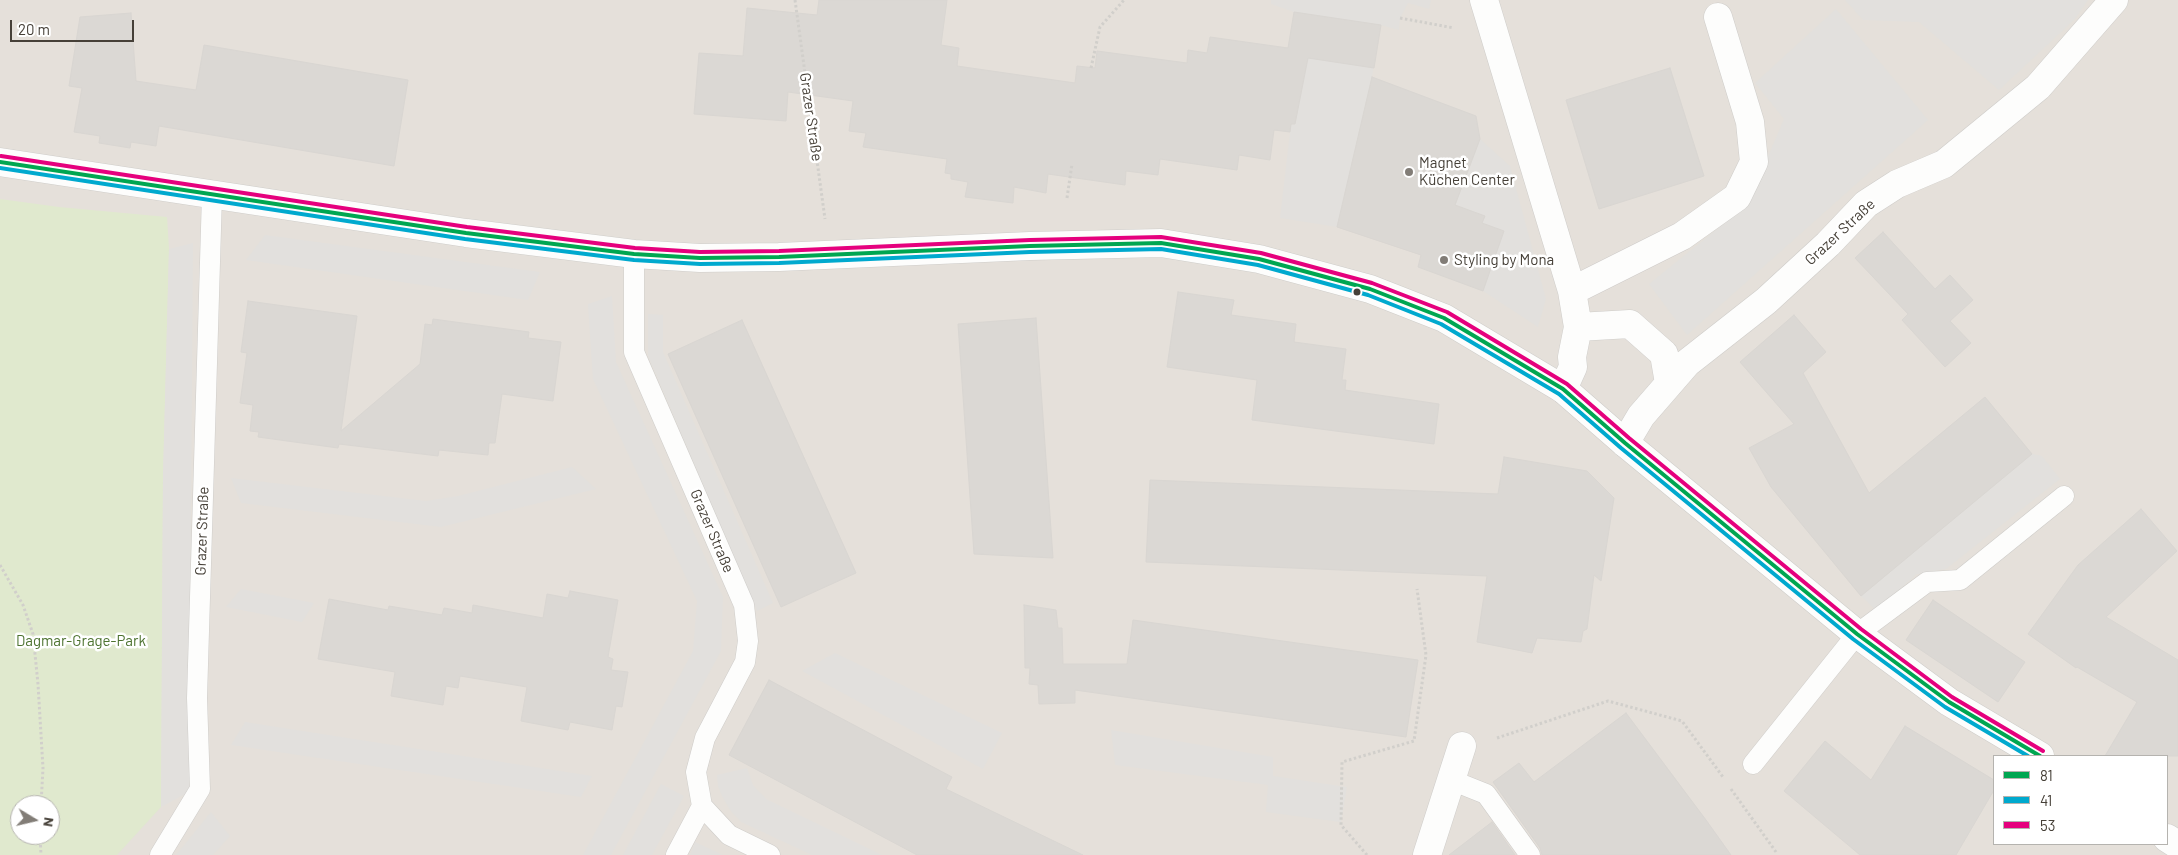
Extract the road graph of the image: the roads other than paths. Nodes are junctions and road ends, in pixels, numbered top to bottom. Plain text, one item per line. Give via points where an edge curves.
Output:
1 (1484, 0) edge
2 (2114, 0) edge
3 (1718, 17) dead end
4 (0, 162) edge
5 (212, 195) junction
6 (634, 254) junction
7 (1572, 290) junction
8 (1578, 327) junction
9 (1669, 383) junction
10 (1563, 389) junction
11 (1625, 442) junction
12 (2064, 496) dead end
13 (1857, 634) junction
14 (1462, 746) road end
15 (2038, 755) edge
16 (1753, 764) dead end
17 (1451, 780) junction
18 (702, 806) junction
19 (160, 855) edge
20 (676, 855) edge
21 (770, 855) edge
22 (1427, 855) edge
23 (1530, 855) edge

1 - 7 street
2 - 9 street, Grazer Straße via 2038,87 1944,164 1897,184 1866,204 1766,302 1687,363
3 - 7 street via 1750,122 1754,162 1737,197 1682,236
4 - 5 street
5 - 6 street
5 - 19 lane, Grazer Straße via 197,698 200,789
6 - 10 street via 700,258 1080,244 1160,243 1192,247 1259,259 1370,289 1444,318
6 - 18 lane, Grazer Straße via 634,352 744,606 748,641 745,662 705,738 696,772
7 - 8 street
8 - 9 street via 1630,324 1664,354
8 - 10 street via 1573,366
9 - 11 street, Grazer Straße via 1641,416
10 - 11 street
11 - 13 street
12 - 13 lane via 1960,580 1927,582
13 - 15 street via 1948,702
13 - 16 lane via 1809,681
14 - 17 street
17 - 22 street
17 - 23 lane via 1486,794
18 - 20 lane
18 - 21 lane via 729,835

